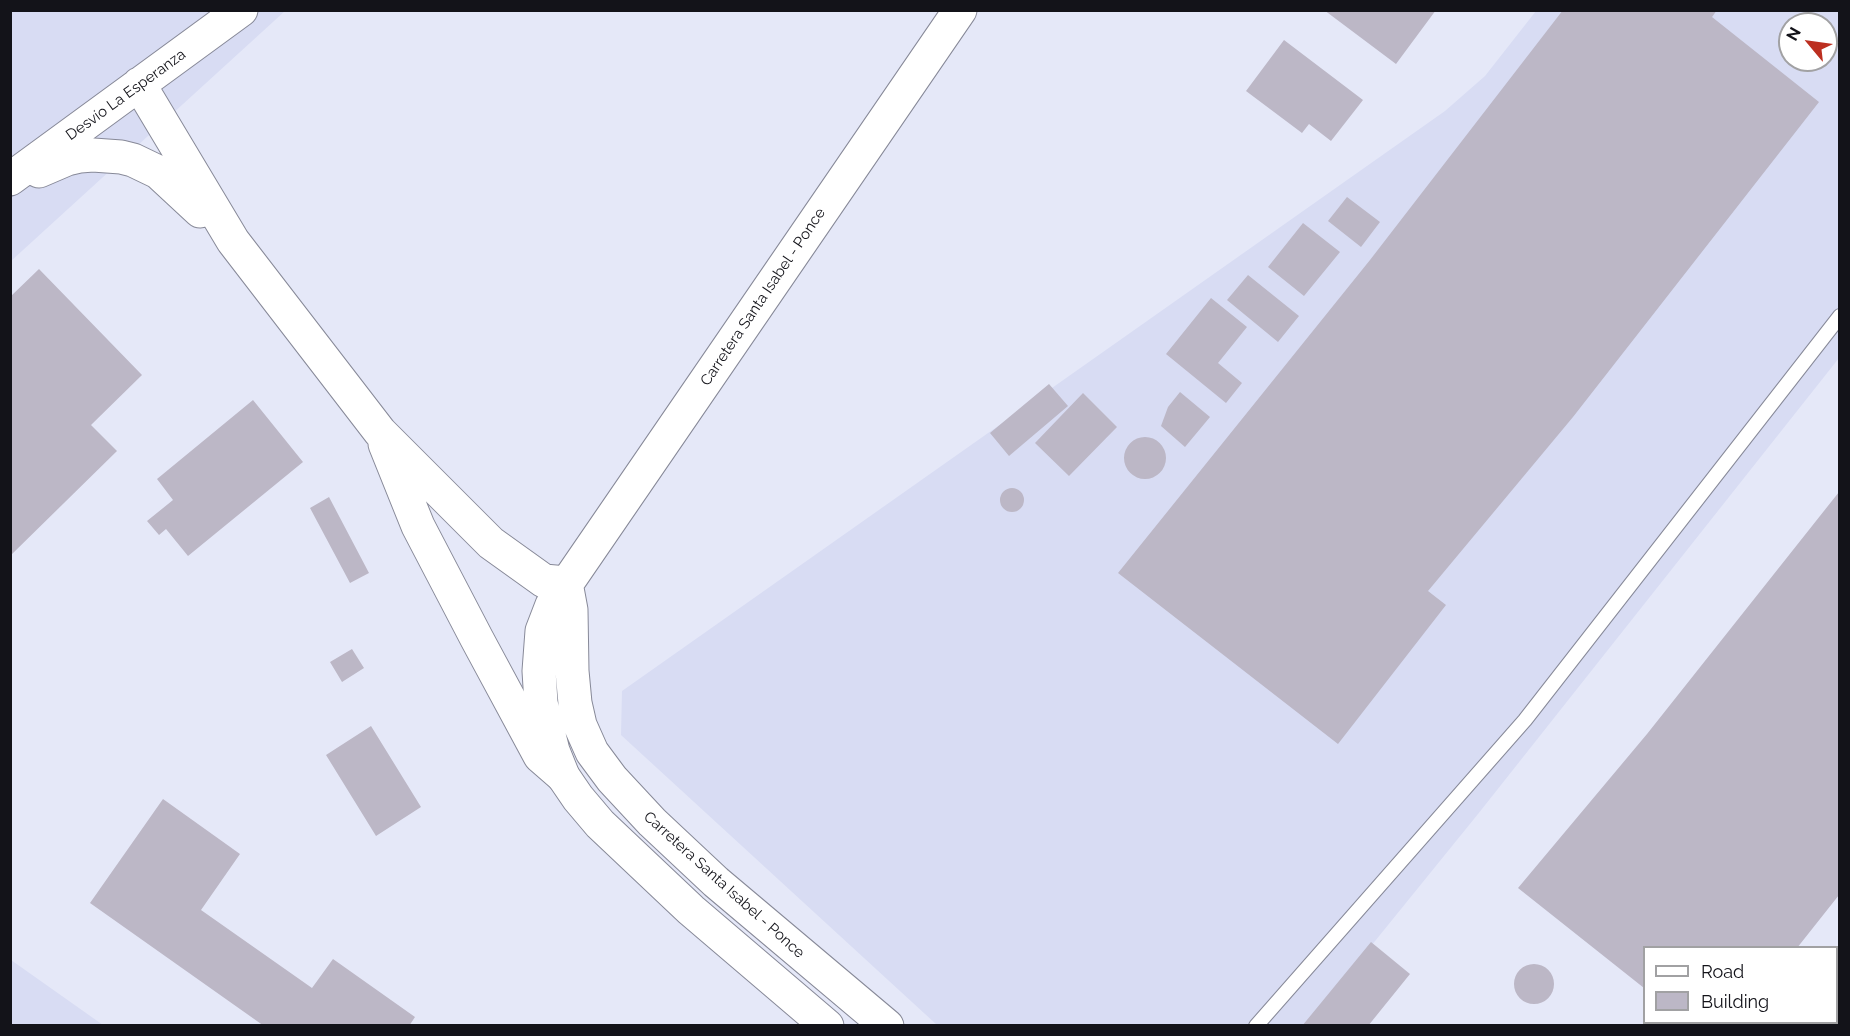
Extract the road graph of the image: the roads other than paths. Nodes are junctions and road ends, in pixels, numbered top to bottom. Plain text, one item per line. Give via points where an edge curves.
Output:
1 (241, 10) edge
2 (960, 10) edge
3 (139, 84) junction
4 (10, 179) edge
5 (10, 184) edge
6 (233, 241) junction
7 (1839, 316) edge
8 (380, 432) junction
9 (566, 583) junction
10 (563, 776) junction
11 (830, 1013) edge
12 (887, 1026) edge
13 (1256, 1026) edge

1 - 3 main road, Desvío La Esperanza
2 - 9 main road, Carretera Santa Isabel - Ponce
3 - 4 main road, Desvío La Esperanza
3 - 6 main road
5 - 6 main road via 80,156 127,158 158,171
6 - 8 main road
7 - 13 lane via 1525,720
8 - 9 main road via 491,543 544,581
8 - 10 main road via 418,526 477,639 540,756
9 - 10 main road, Carretera Santa Isabel - Ponce via 552,604 542,631 538,671 548,733
9 - 11 main road, Carretera Santa Isabel - Ponce via 572,610 575,703 592,752 652,822 716,882
10 - 11 main road, Carretera Santa Isabel - Ponce via 600,824 691,910
11 - 12 main road, Carretera Santa Isabel - Ponce

